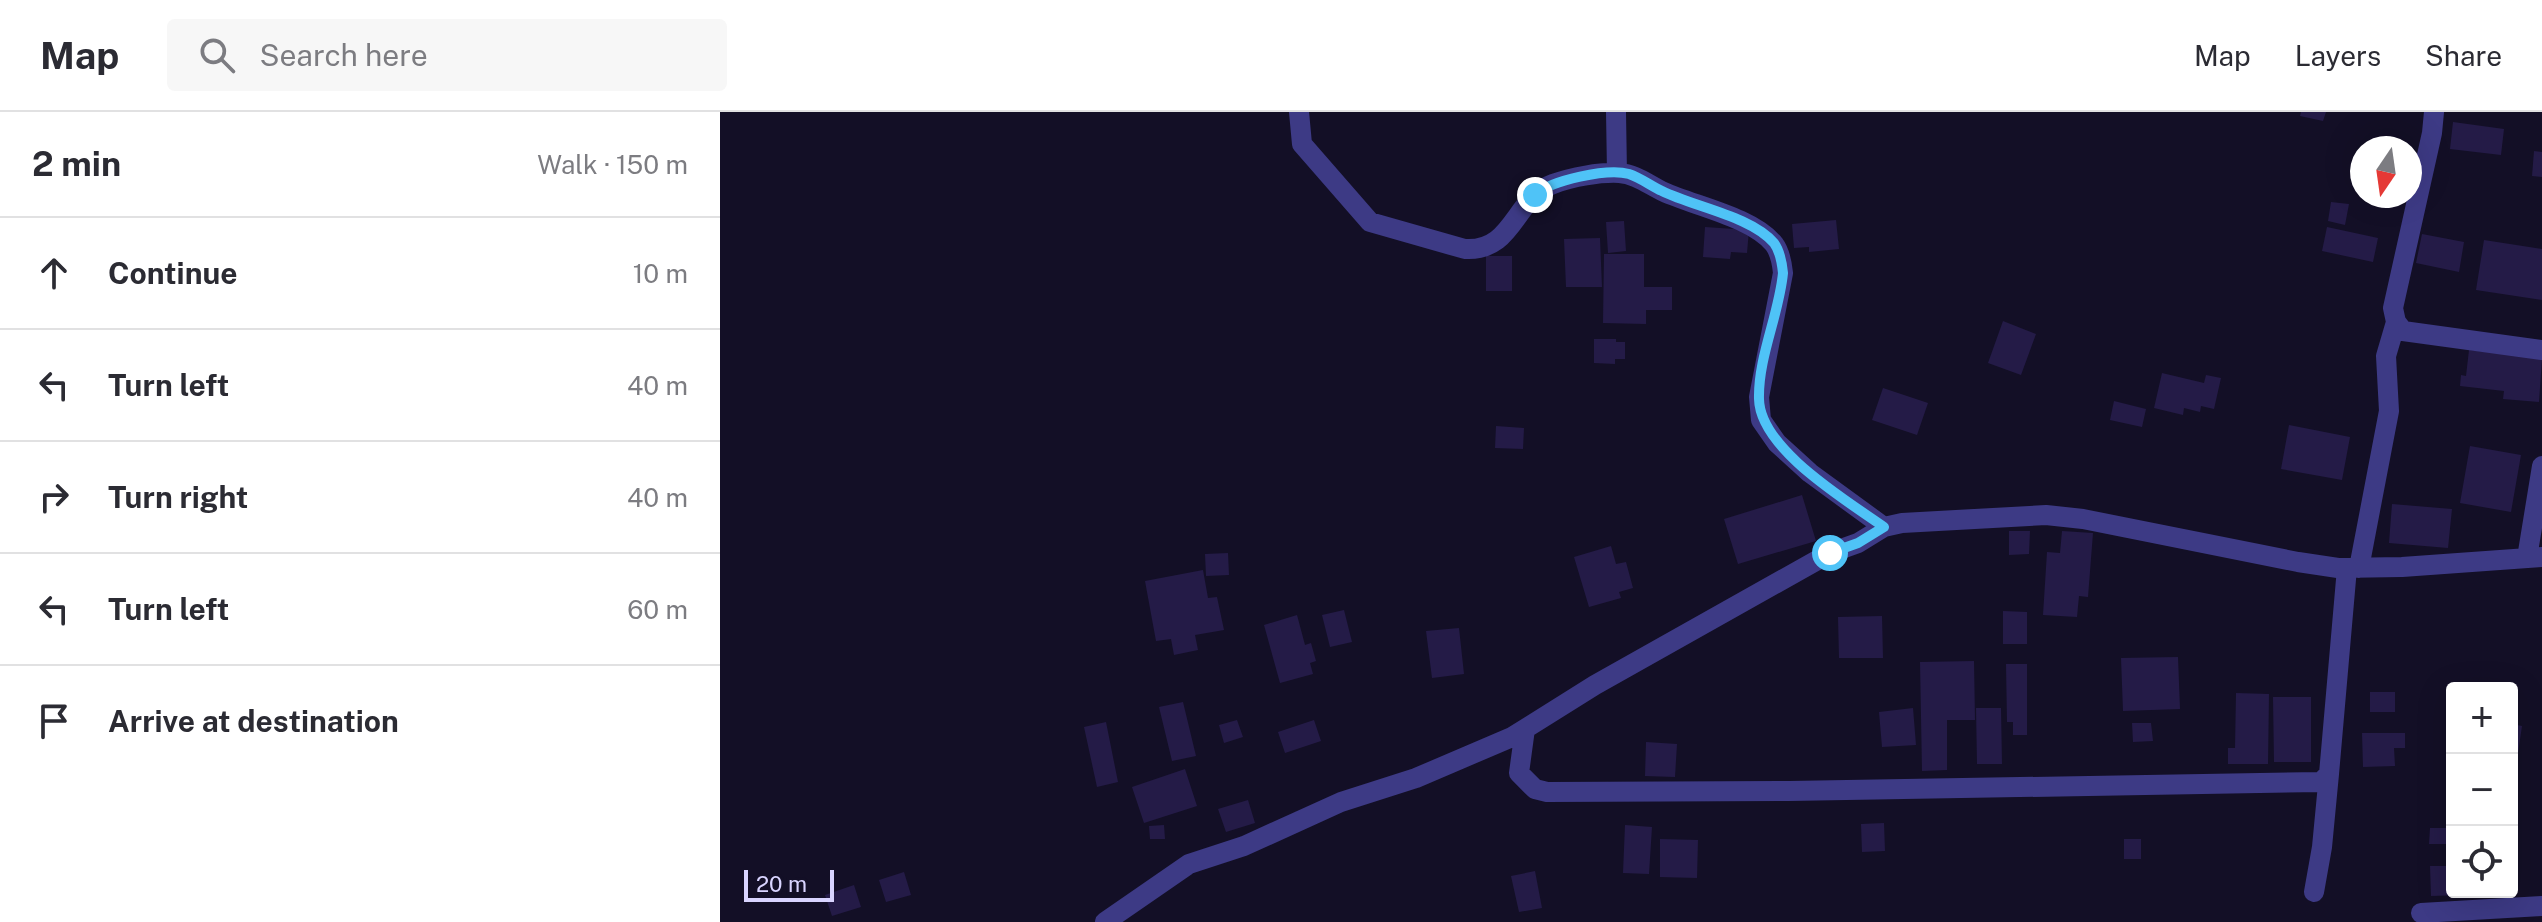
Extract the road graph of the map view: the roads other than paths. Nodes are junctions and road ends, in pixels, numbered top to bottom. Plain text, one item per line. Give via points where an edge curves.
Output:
1 (1299, 112) edge
2 (1616, 112) edge
3 (2434, 112) edge
4 (1617, 173) junction
5 (2396, 322) junction
6 (2542, 350) edge
7 (2542, 466) edge
8 (1884, 527) junction
9 (2534, 557) edge
10 (2353, 568) junction
11 (1525, 729) junction
12 (2329, 774) junction
13 (2314, 892) dead end
14 (2542, 906) edge
15 (2421, 913) dead end
16 (1105, 922) edge

1 - 4 street via 1302,144 1370,222 1465,249 1493,244 1543,187
2 - 4 street
3 - 5 street via 2393,308
4 - 8 street via 1740,221 1774,244 1783,273 1759,397 1761,420 1810,473
5 - 6 street via 2403,331
5 - 10 street via 2386,356 2389,411
7 - 9 street
8 - 10 street via 2046,515
8 - 11 street via 1683,634
9 - 10 street
10 - 12 street
11 - 12 street via 1519,773 1525,783 1547,792 2308,783 2321,782
11 - 16 street via 1416,778 1341,802 1244,846 1189,864
12 - 13 street
14 - 15 street

